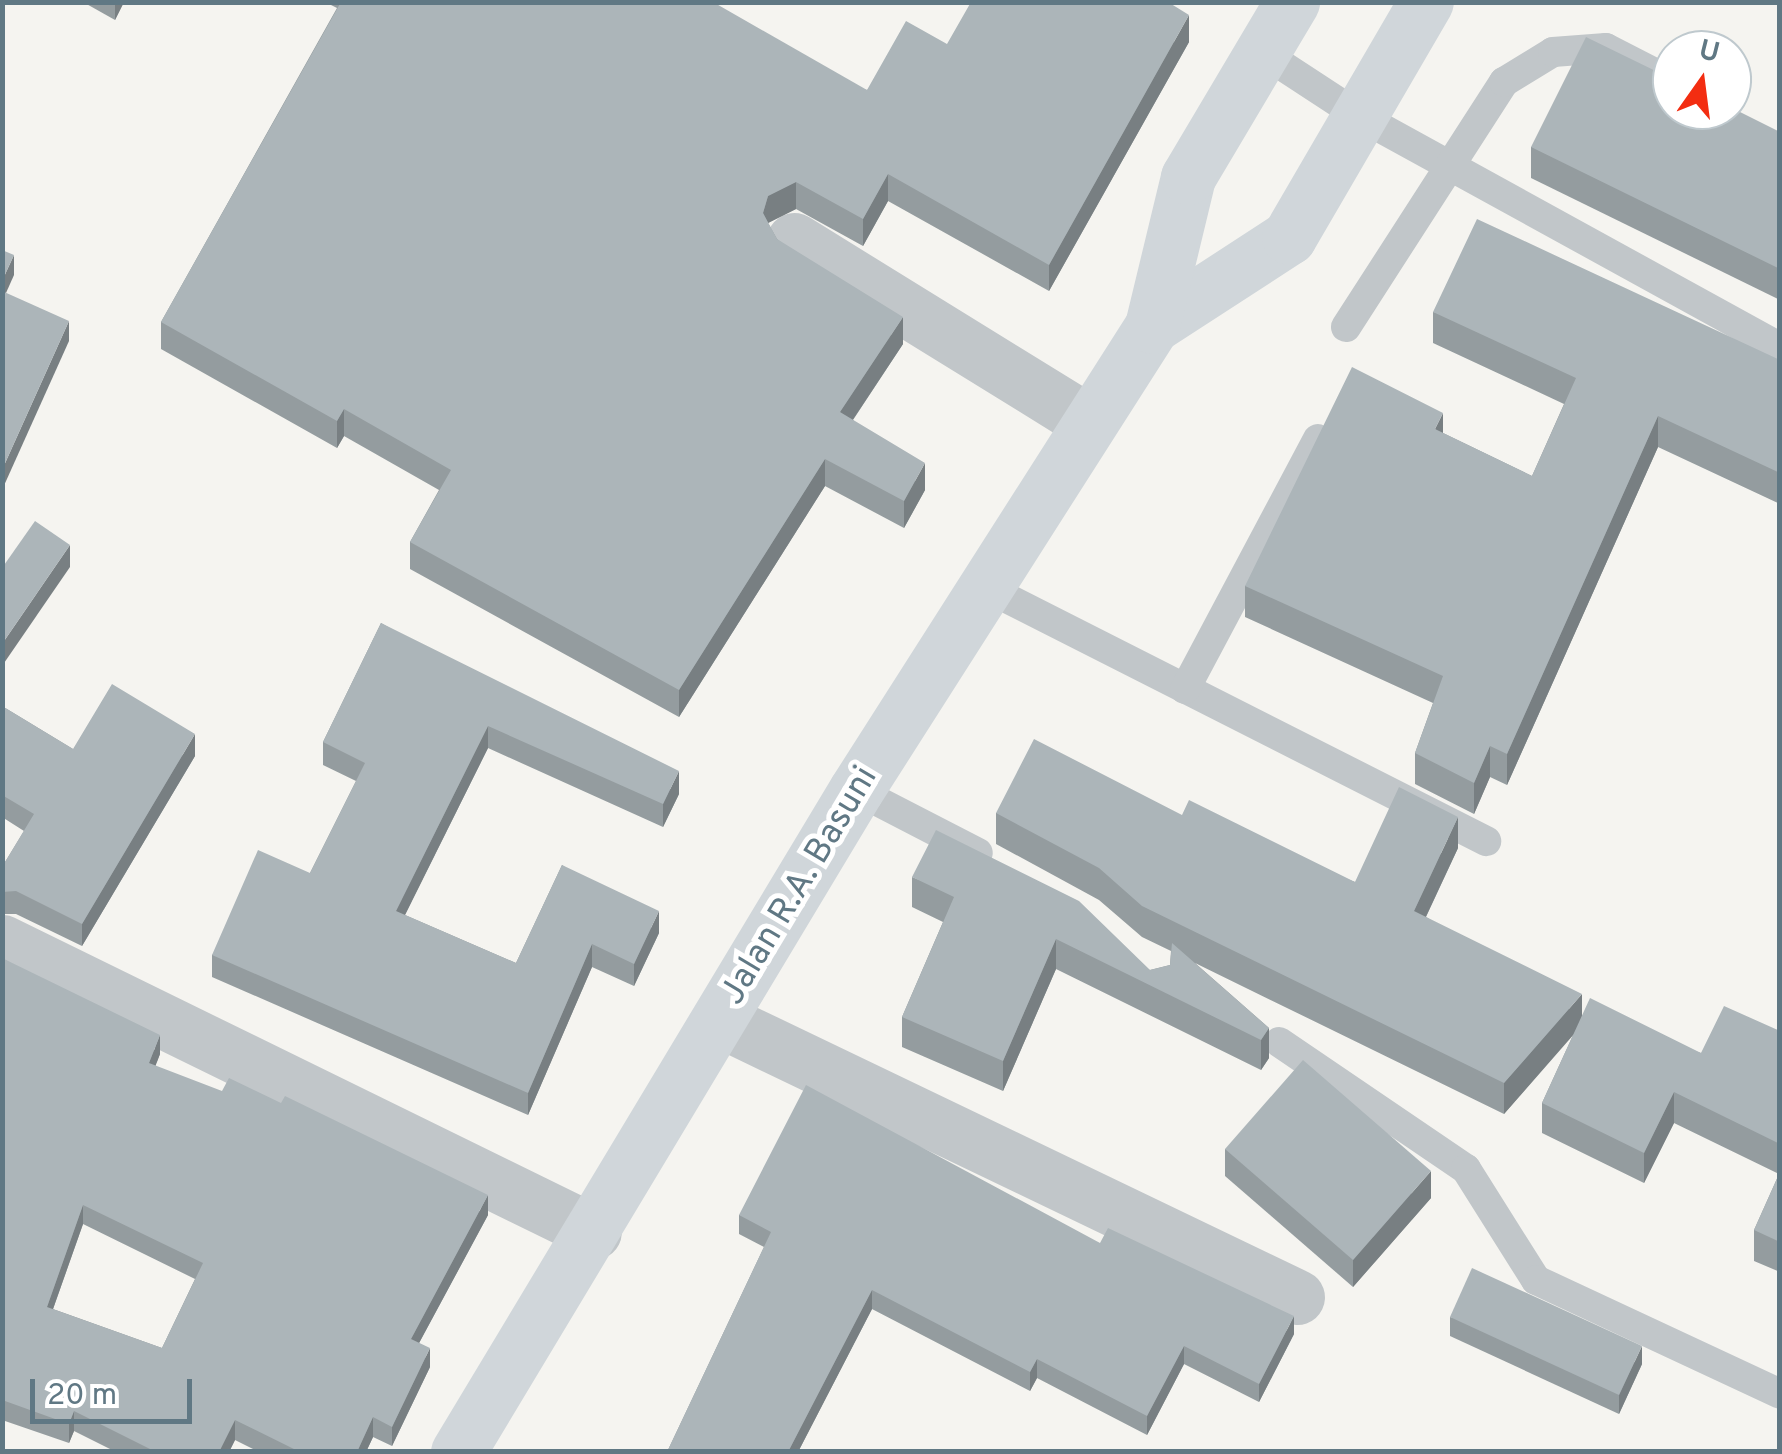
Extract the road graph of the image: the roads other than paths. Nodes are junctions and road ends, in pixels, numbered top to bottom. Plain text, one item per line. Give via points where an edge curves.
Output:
1 (1292, 2) edge
2 (1426, 2) edge
3 (1257, 49) junction
4 (1652, 72) edge
5 (1361, 117) junction
6 (1446, 165) junction
7 (794, 240) dead end
8 (1152, 326) junction
9 (1346, 328) dead end
10 (1780, 347) edge
11 (1087, 421) junction
12 (1318, 439) edge
13 (985, 587) junction
14 (1185, 689) junction
15 (856, 790) junction
16 (1486, 840) dead end
17 (1008, 870) edge
18 (2, 942) edge
19 (720, 1020) junction
20 (1279, 1042) dead end
21 (594, 1232) junction
22 (1297, 1297) dead end
23 (1780, 1394) edge
24 (458, 1452) edge

1 - 3 main road, Jalan R.A. Basuni
2 - 5 main road, Jalan R.A. Basuni
3 - 5 lane
3 - 8 main road, Jalan R.A. Basuni via 1188,177
4 - 6 lane via 1606,48 1553,52 1504,82
5 - 6 lane
5 - 8 main road, Jalan R.A. Basuni via 1289,237
6 - 9 lane
6 - 10 lane
7 - 11 street
8 - 11 main road, Jalan R.A. Basuni
11 - 13 main road, Jalan R.A. Basuni
12 - 14 lane
13 - 14 lane
13 - 15 main road, Jalan R.A. Basuni
14 - 16 lane
15 - 17 lane
15 - 19 main road, Jalan R.A. Basuni
18 - 21 street
19 - 21 main road, Jalan R.A. Basuni
19 - 22 street
20 - 23 lane via 1466,1170 1536,1280
21 - 24 main road, Jalan R.A. Basuni

